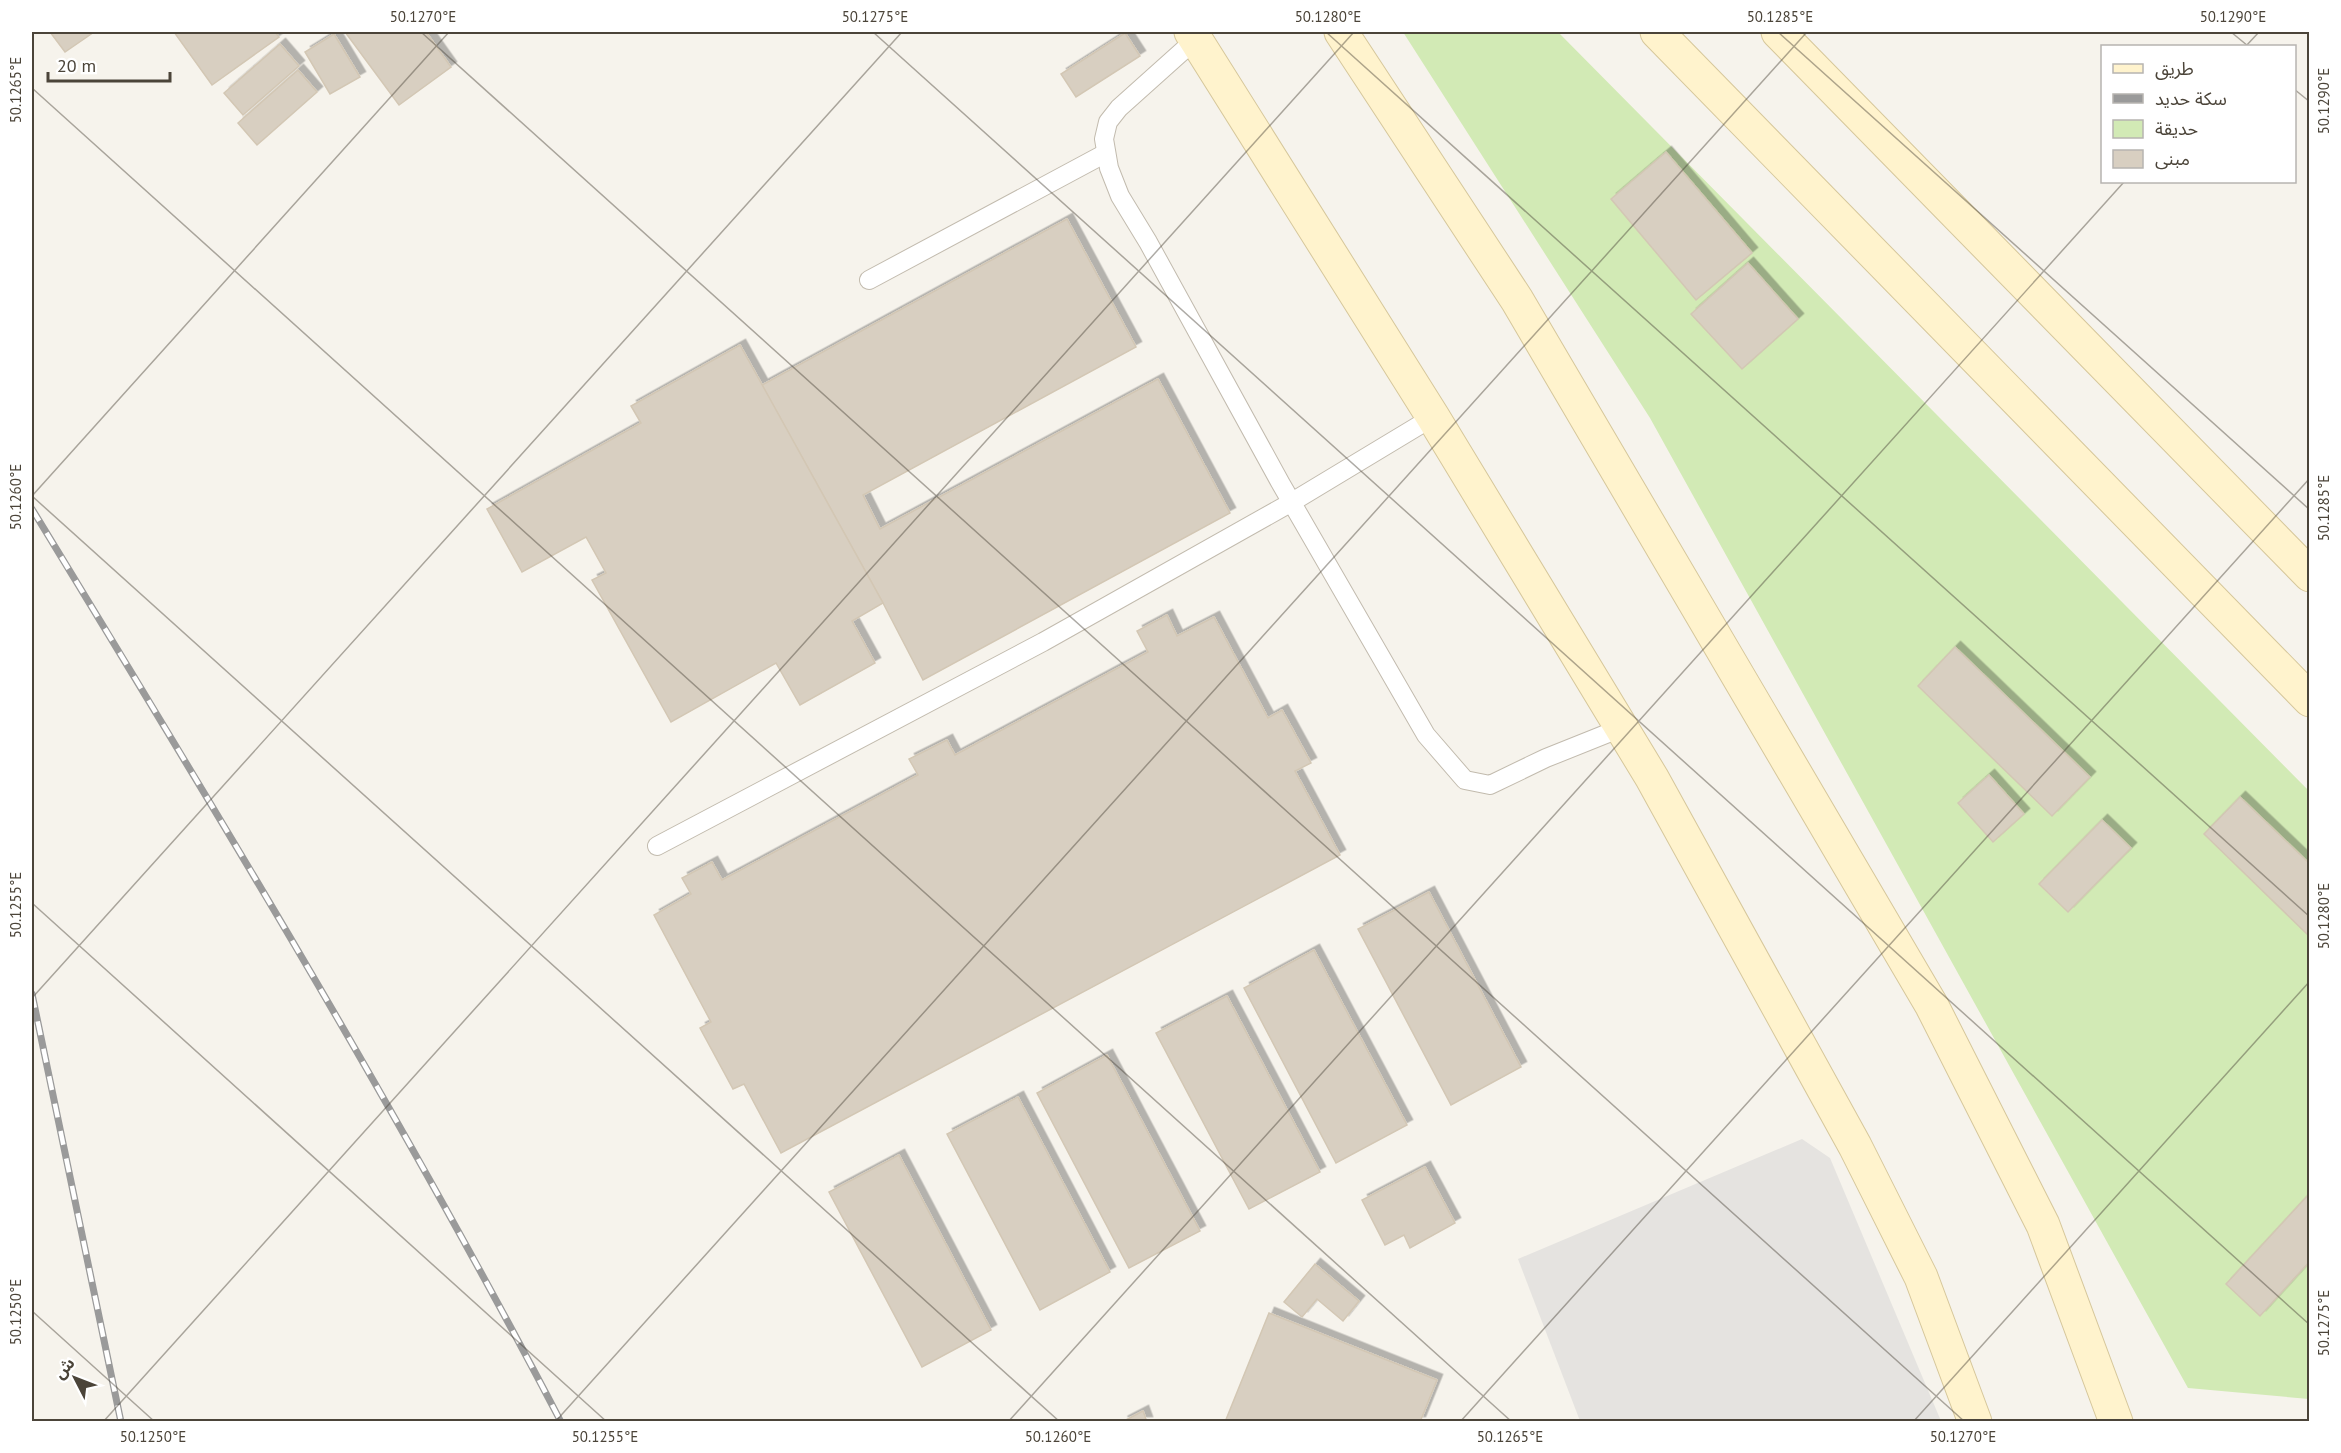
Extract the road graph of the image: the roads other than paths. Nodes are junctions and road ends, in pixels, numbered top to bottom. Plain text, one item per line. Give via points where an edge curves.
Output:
1 (1341, 32) edge
2 (1657, 32) edge
3 (1778, 32) edge
4 (1194, 35) edge
5 (1106, 153) junction
6 (869, 280) dead end
7 (1433, 417) junction
8 (1292, 502) junction
9 (2310, 575) edge
10 (2310, 700) edge
11 (1621, 728) junction
12 (657, 846) dead end
13 (1975, 1422) edge
14 (2116, 1422) edge

1 - 14 street via 1517,300 1932,1006 2043,1225
2 - 10 street
3 - 9 street
4 - 5 lane via 1108,122
4 - 7 street
5 - 6 lane
5 - 8 lane via 1120,196
7 - 8 lane
7 - 11 street
8 - 11 lane via 1426,735 1466,780 1490,785
8 - 12 lane via 1043,642
11 - 13 street via 1855,1146 1921,1277

